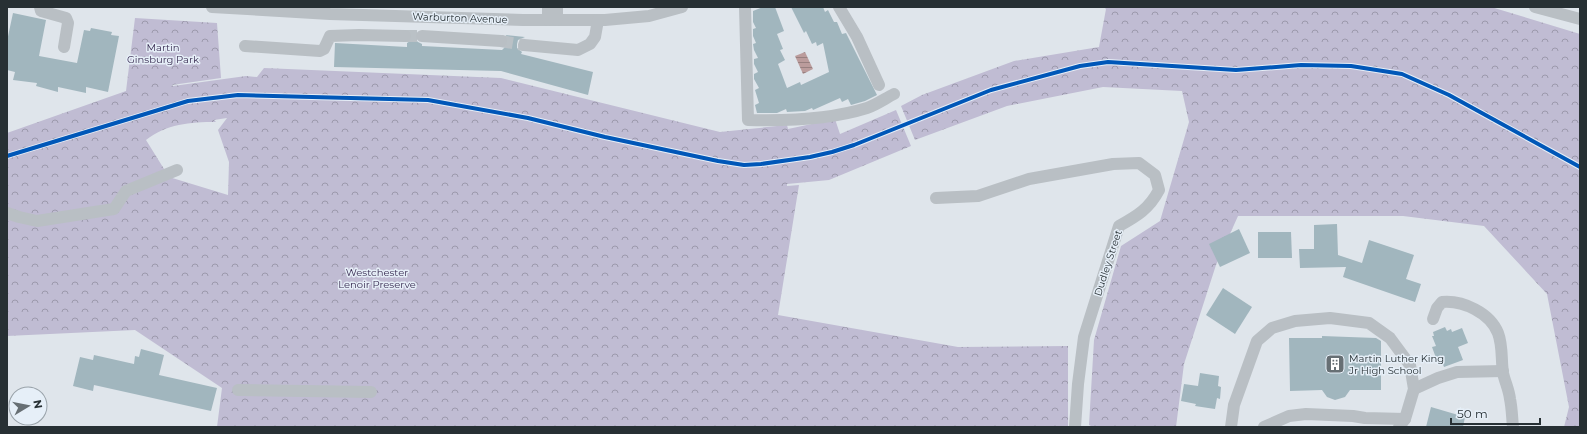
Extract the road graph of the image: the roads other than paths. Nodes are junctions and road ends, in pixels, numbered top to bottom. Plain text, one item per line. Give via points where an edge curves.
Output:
1 (40, 7) edge
2 (212, 7) edge
3 (548, 7) edge
4 (557, 7) edge
5 (682, 7) edge
6 (745, 7) edge
7 (839, 7) edge
8 (1535, 7) edge
9 (419, 12) edge
10 (456, 12) edge
11 (1580, 19) edge
12 (552, 20) junction
13 (598, 20) junction
14 (405, 36) tunnel mouth
15 (422, 36) tunnel mouth
16 (501, 41) tunnel mouth
17 (524, 45) tunnel mouth
18 (245, 46) dead end
19 (64, 47) dead end
20 (879, 85) dead end
21 (894, 94) dead end
22 (177, 170) dead end
23 (936, 198) dead end
24 (7, 213) edge
25 (1433, 319) dead end
26 (1503, 371) junction
27 (1414, 389) junction
28 (238, 390) dead end
29 (371, 392) dead end
30 (1367, 423) edge
31 (1402, 423) edge
32 (1075, 427) edge
33 (1231, 427) edge
34 (1264, 427) edge
35 (1513, 427) edge

1 - 19 street via 41,11 66,18 68,23
2 - 9 street, Warburton Avenue via 330,14
3 - 12 street
4 - 12 street
5 - 13 street, Warburton Avenue via 649,16
6 - 21 street via 748,120 775,121 838,115 868,108
7 - 20 street via 857,37
8 - 11 street
9 - 10 street, Warburton Avenue
10 - 12 street, Warburton Avenue
12 - 13 street, Warburton Avenue
13 - 17 street via 595,36 590,44 578,50
14 - 18 street via 330,36 324,49 320,51
15 - 16 street
22 - 24 street via 126,192 114,209 37,221
23 - 32 street, Dudley Street via 978,196 1029,179 1113,164 1139,163 1155,175 1159,190 1152,203 1119,226 1084,337
25 - 26 street via 1442,302 1451,301 1488,317 1498,333
26 - 27 street via 1457,372
26 - 35 street
27 - 31 street
27 - 33 street via 1410,366 1390,338 1369,322 1330,318 1295,321 1272,328 1257,342 1234,405
28 - 29 street
30 - 31 street
30 - 34 street via 1346,416 1306,414 1289,416

